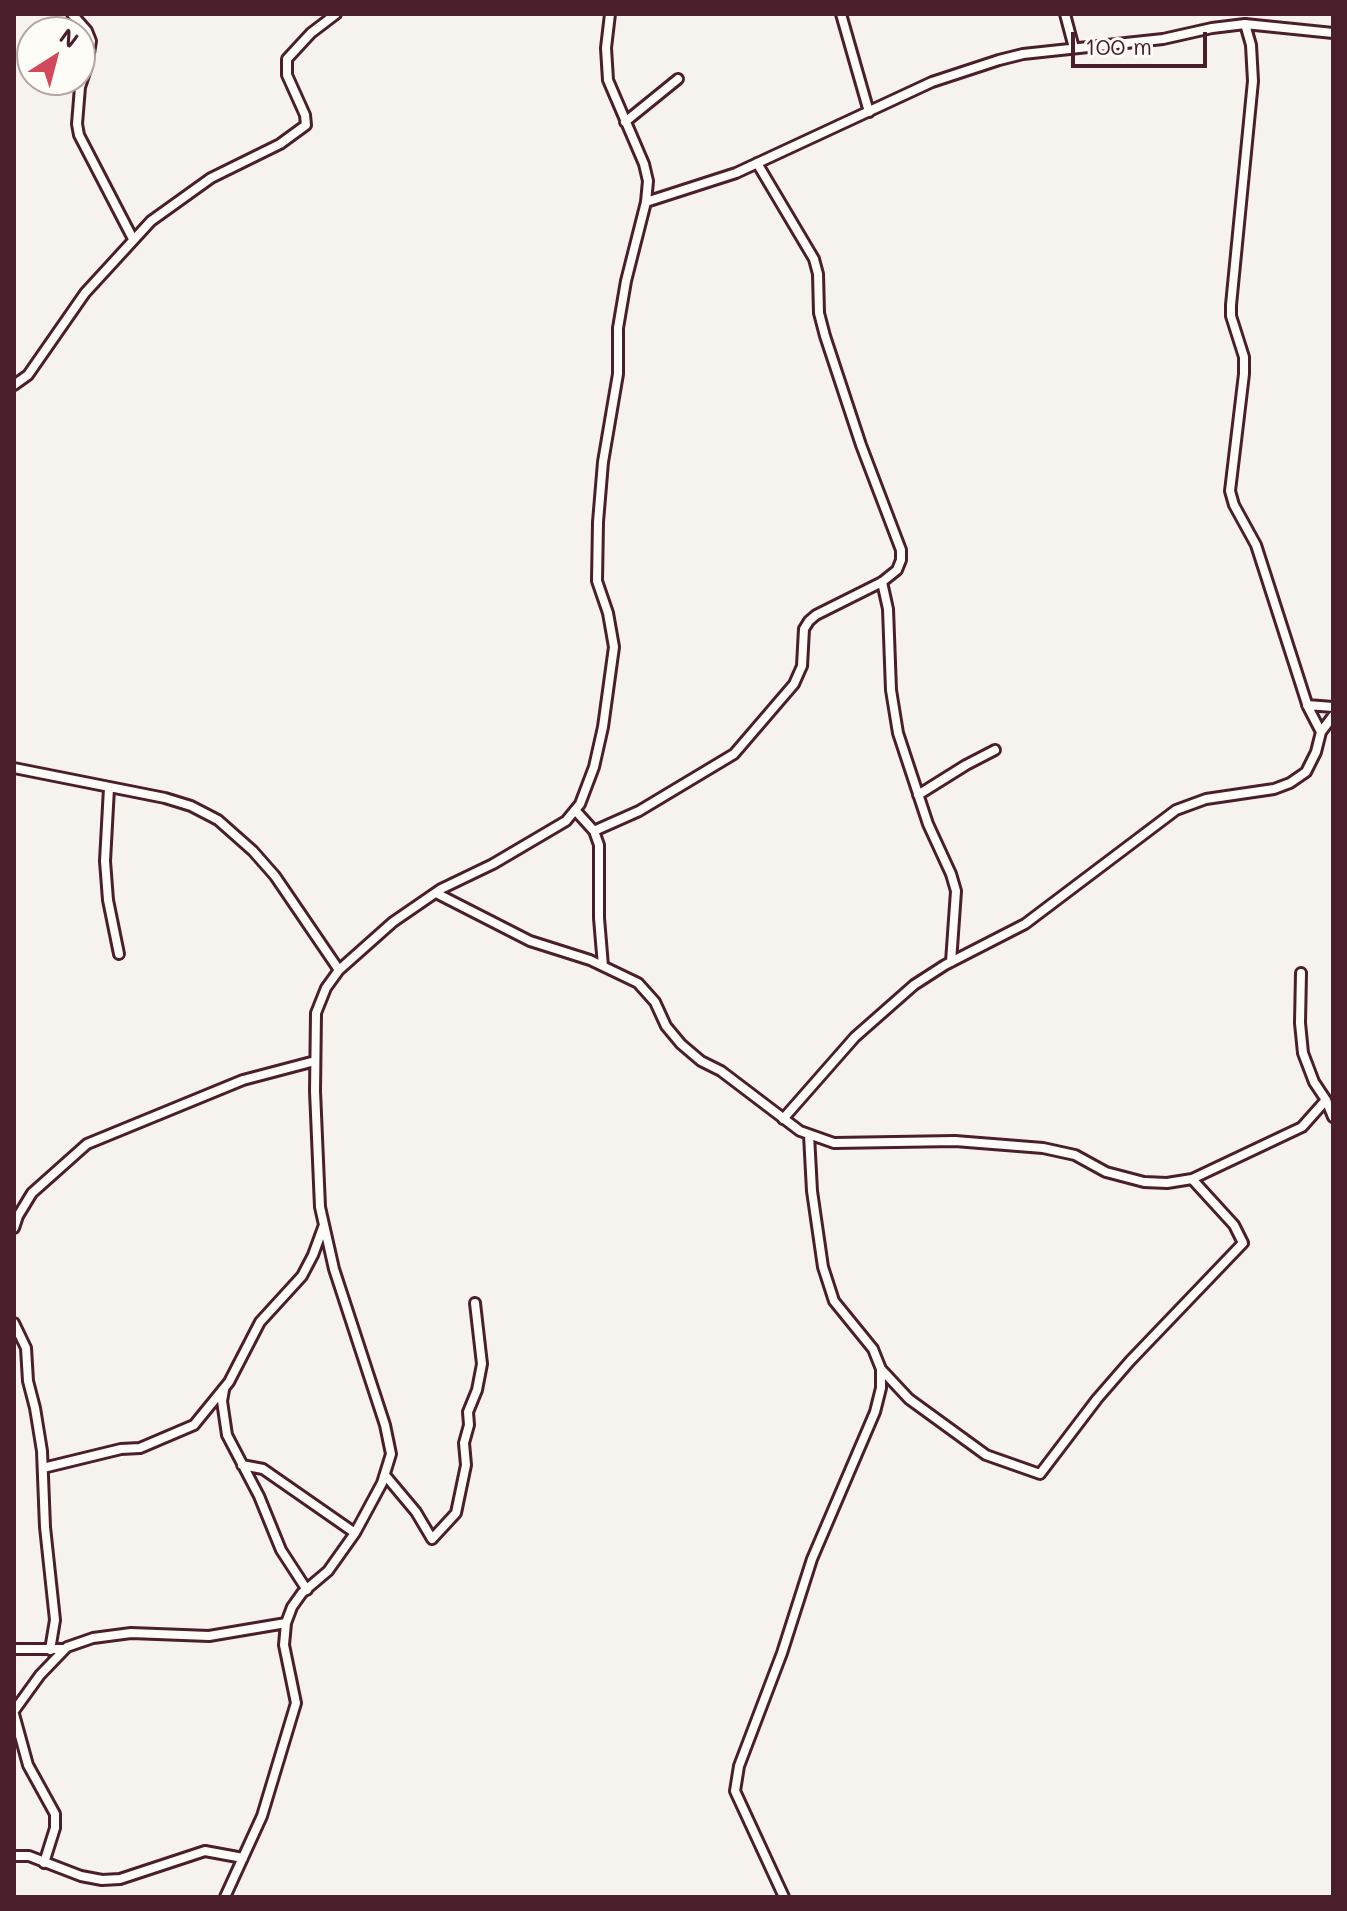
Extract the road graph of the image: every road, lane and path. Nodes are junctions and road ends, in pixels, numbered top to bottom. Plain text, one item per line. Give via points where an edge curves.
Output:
1 (72, 14) edge
2 (336, 14) edge
3 (610, 14) edge
4 (841, 14) edge
5 (1065, 14) edge
6 (1245, 24) junction
7 (1333, 33) edge
8 (1074, 48) junction
9 (678, 79) dead end
10 (869, 112) junction
11 (625, 122) junction
12 (757, 163) junction
13 (646, 202) junction
14 (133, 239) junction
15 (14, 385) edge
16 (882, 582) junction
17 (1307, 705) junction
18 (1333, 707) edge
19 (1333, 716) edge
20 (1321, 732) junction
21 (995, 750) dead end
22 (14, 768) edge
23 (109, 788) junction
24 (918, 795) junction
25 (575, 810) junction
26 (594, 831) junction
27 (436, 893) junction
28 (119, 954) dead end
29 (951, 962) junction
30 (603, 966) junction
31 (339, 970) junction
32 (1301, 973) dead end
33 (315, 1061) junction
34 (1326, 1100) junction
35 (1333, 1117) edge
36 (783, 1119) junction
37 (809, 1135) junction
38 (1192, 1179) junction
39 (324, 1225) junction
40 (14, 1228) edge
41 (475, 1303) dead end
42 (14, 1323) edge
43 (881, 1369) junction
44 (225, 1389) junction
45 (242, 1465) junction
46 (43, 1468) junction
47 (385, 1475) junction
48 (355, 1533) junction
49 (307, 1590) junction
50 (286, 1623) junction
51 (14, 1649) edge
52 (64, 1649) junction
53 (50, 1650) junction
54 (14, 1712) edge
55 (14, 1856) edge
56 (243, 1858) junction
57 (44, 1863) junction
58 (225, 1897) edge
59 (784, 1897) edge

1 - 14 street via 91,41 80,87 79,135
2 - 14 street via 287,59 287,75 306,125 211,178
3 - 11 street via 608,80
4 - 10 street
5 - 8 street
6 - 7 street
6 - 8 street
6 - 17 street via 1253,81 1231,305 1244,374 1230,491 1256,545
8 - 10 street via 999,60 932,82
9 - 11 street
10 - 12 street
11 - 13 street via 644,164
12 - 13 street
12 - 16 street via 814,259 825,336 901,550 897,570
13 - 25 street via 618,328 618,374 598,522 597,581 614,647 594,767
14 - 15 street via 85,293 28,375
16 - 24 street via 898,733
16 - 26 street via 809,621 794,684 734,754 639,811
17 - 18 street
17 - 20 street
19 - 20 street
20 - 29 street via 1306,772 1290,783 1176,810 1025,924
21 - 24 street
22 - 23 street
23 - 28 street via 105,861
23 - 31 street via 165,798 218,820 275,876
24 - 29 street via 956,891
25 - 26 street
25 - 27 street via 566,821
26 - 30 street via 601,861
27 - 30 street via 530,941
27 - 31 street via 393,922
29 - 36 street via 914,985 855,1037
30 - 36 street via 638,983 681,1044
31 - 33 street via 316,1013
32 - 34 street via 1303,1053
33 - 39 street
33 - 40 street via 243,1080 87,1144 32,1193
34 - 35 street
34 - 38 street via 1302,1127
36 - 37 street
37 - 38 street via 834,1143 955,1141 1043,1148 1144,1182
37 - 43 street via 823,1267 834,1301 873,1349
38 - 43 street via 1234,1225 1243,1243 1097,1399 1040,1474 986,1455 909,1399
39 - 44 street via 302,1276 260,1322
39 - 47 street via 390,1443
41 - 47 street via 482,1364 468,1412 466,1465 456,1513 432,1539
42 - 46 street via 26,1348
43 - 59 street via 875,1412 812,1559 739,1766 735,1791
44 - 45 street via 227,1435
44 - 46 street via 194,1425 175,1435 140,1448
45 - 48 street via 263,1469
45 - 49 street via 281,1550
46 - 53 street via 55,1620
47 - 48 street
48 - 49 street
49 - 50 street
50 - 52 street via 209,1636 131,1633
50 - 56 street via 284,1645 296,1703 262,1816
51 - 53 street
52 - 53 street
52 - 54 street
54 - 57 street via 28,1765 55,1814
55 - 57 street
56 - 57 street via 205,1851 102,1880
56 - 58 street

